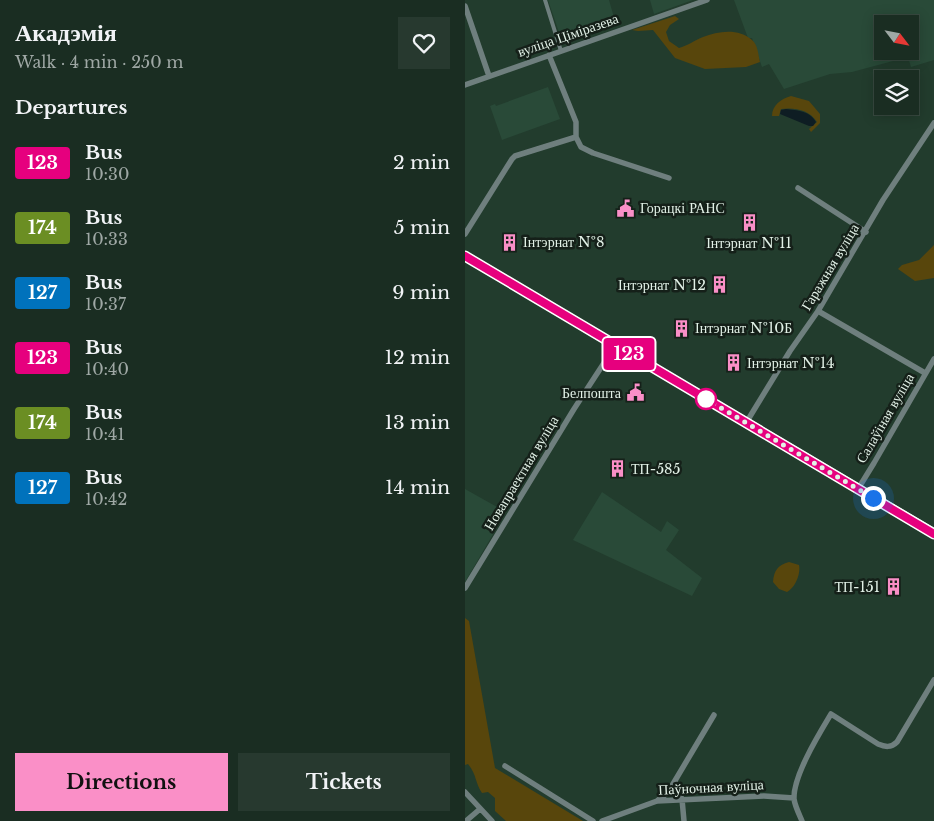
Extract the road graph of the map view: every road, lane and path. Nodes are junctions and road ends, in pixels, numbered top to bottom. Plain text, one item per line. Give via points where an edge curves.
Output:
1 (545, 0) edge
2 (707, 0) edge
3 (465, 6) edge
4 (467, 19) edge
5 (561, 51) junction
6 (549, 55) junction
7 (489, 76) junction
8 (465, 85) edge
9 (934, 124) edge
10 (577, 137) junction
11 (669, 178) dead end
12 (798, 188) dead end
13 (866, 232) junction
14 (465, 234) edge
15 (465, 256) edge
16 (819, 311) junction
17 (615, 346) junction
18 (934, 359) edge
19 (925, 373) junction
20 (746, 423) junction
21 (858, 489) junction
22 (934, 534) edge
23 (465, 588) edge
24 (934, 680) edge
25 (932, 688) edge
26 (714, 715) dead end
27 (505, 766) dead end
28 (673, 784) junction
29 (465, 792) edge
30 (794, 798) junction
31 (682, 799) junction
32 (657, 801) junction
33 (480, 809) junction
34 (467, 821) edge
35 (492, 821) edge
36 (593, 821) edge
37 (601, 821) edge
38 (684, 821) edge
39 (802, 821) edge

1 - 5 street
2 - 5 street, вуліца Ціміразева
3 - 4 street
4 - 7 street
5 - 6 street, вуліца Ціміразева
6 - 7 street, вуліца Ціміразева
6 - 10 street via 575,122
7 - 8 street, вуліца Ціміразева
9 - 13 street, Гаражная вуліца via 883,200
10 - 11 street via 581,147 593,153
10 - 14 street via 515,156
12 - 13 street
13 - 16 street, Гаражная вуліца
15 - 17 main road
16 - 19 street
16 - 20 street, Гаражная вуліца
17 - 20 main road
17 - 23 street, Новапраектная вуліца
18 - 19 street, Салаўіная вуліца
19 - 21 street, Салаўіная вуліца
20 - 21 main road
21 - 22 main road
24 - 25 street
25 - 30 street via 897,742 888,747 831,714 802,769
26 - 28 street
27 - 36 street
28 - 31 street
28 - 32 street
29 - 33 street
30 - 31 street, Паўночная вуліца
30 - 39 street
31 - 32 street, Паўночная вуліца
31 - 38 street
32 - 37 street, Паўночная вуліца
33 - 34 street
33 - 35 street

